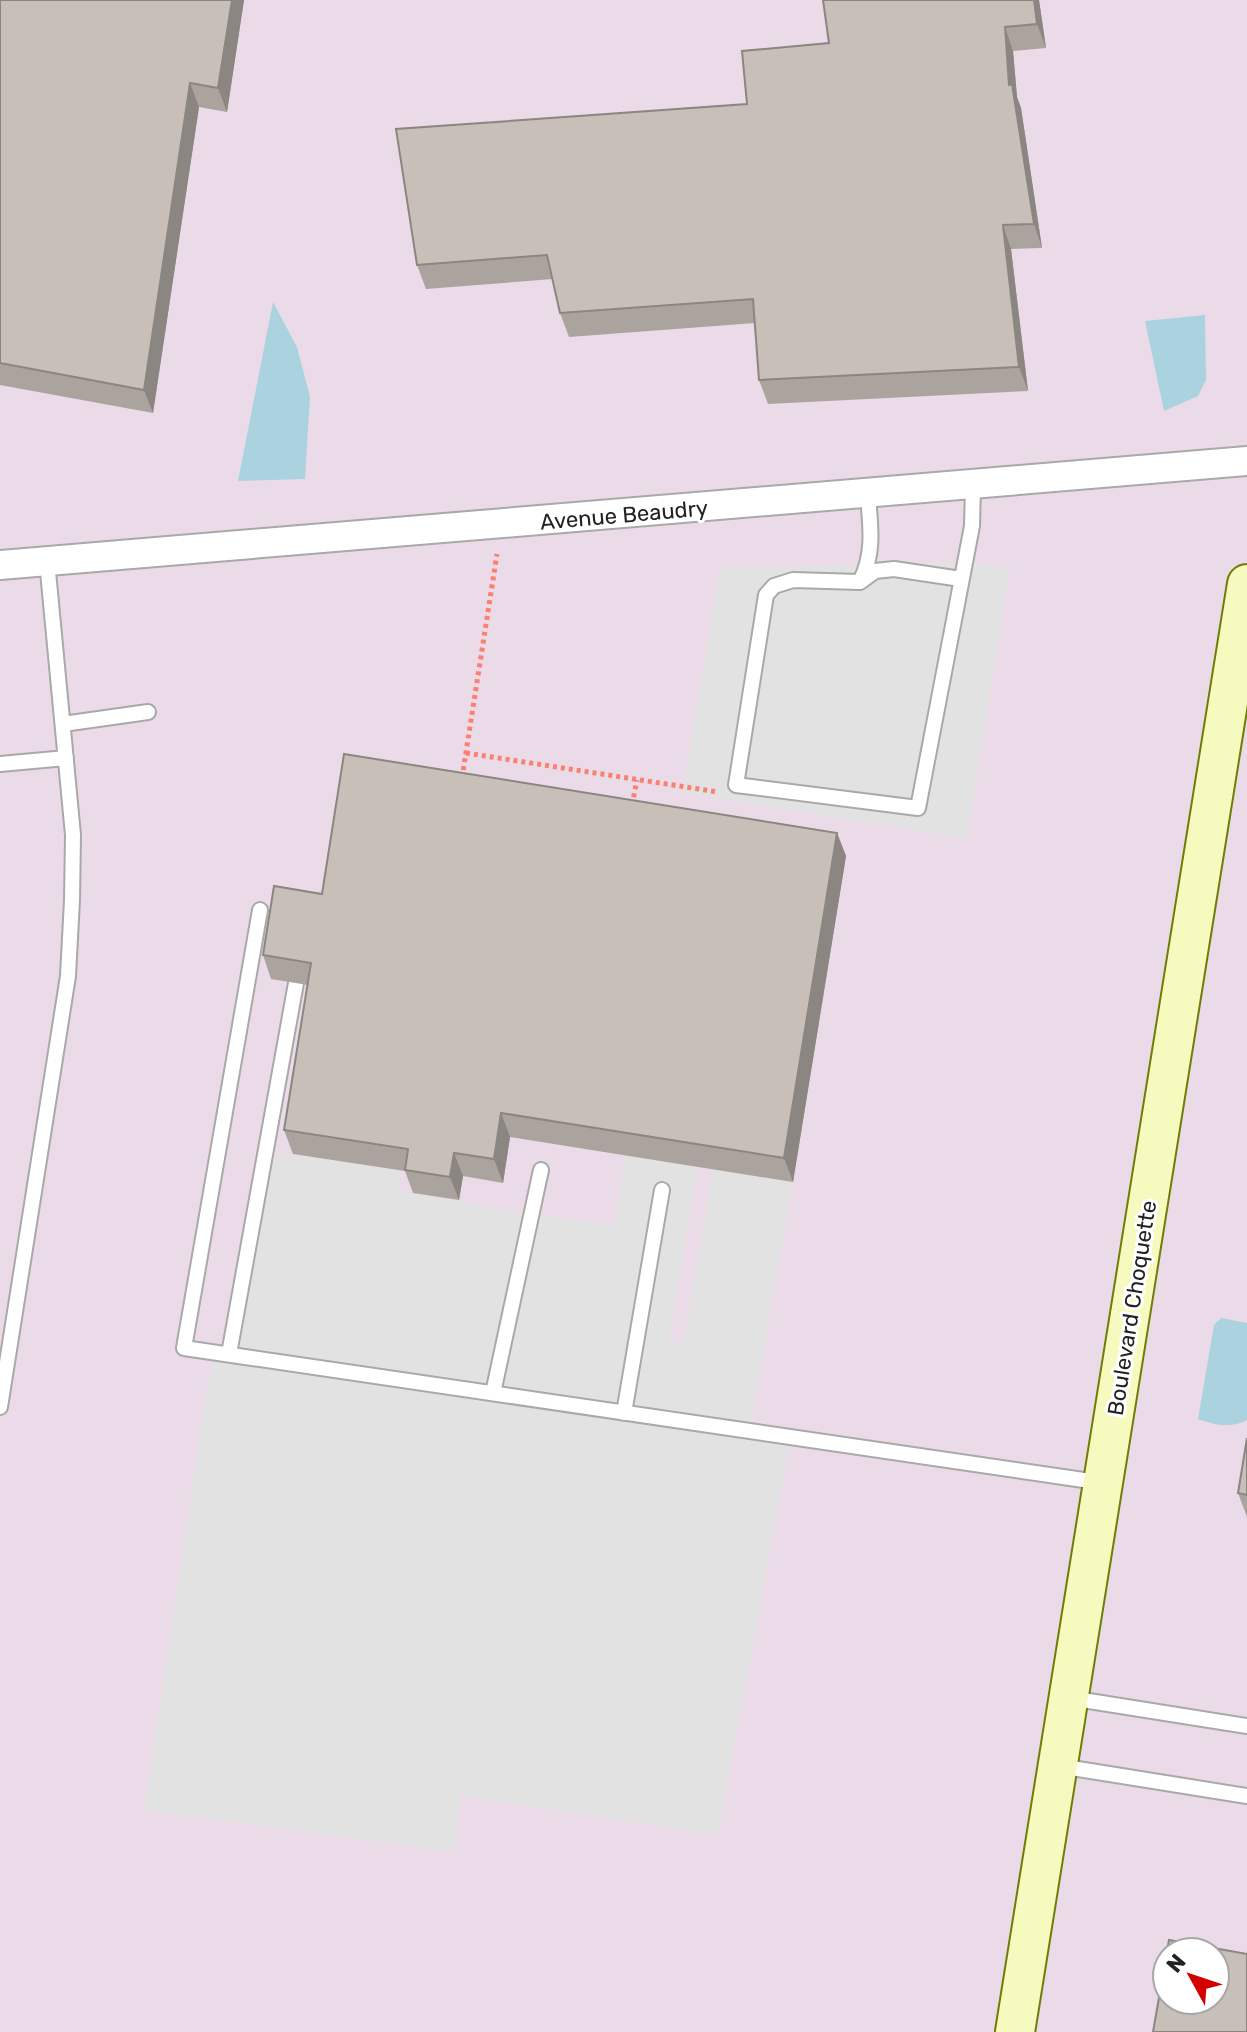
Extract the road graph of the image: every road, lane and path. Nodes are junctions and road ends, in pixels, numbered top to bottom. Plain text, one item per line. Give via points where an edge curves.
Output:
1 (1247, 461) edge
2 (973, 486) junction
3 (868, 495) junction
4 (497, 554) dead end
5 (47, 561) junction
6 (0, 565) edge
7 (961, 579) junction
8 (860, 582) junction
9 (1247, 584) edge
10 (148, 712) dead end
11 (63, 724) junction
12 (466, 753) junction
13 (66, 758) junction
14 (0, 764) edge
15 (637, 780) junction
16 (462, 781) edge
17 (716, 793) dead end
18 (631, 808) edge
19 (260, 910) dead end
20 (296, 983) edge
21 (541, 1170) dead end
22 (662, 1190) dead end
23 (229, 1354) junction
24 (493, 1393) junction
25 (0, 1407) edge
26 (624, 1413) junction
27 (1104, 1483) junction
28 (1069, 1698) junction
29 (1247, 1726) edge
30 (1058, 1765) junction
31 (1247, 1796) edge
32 (1015, 2032) edge

1 - 2 street, Avenue Beaudry
2 - 3 street, Avenue Beaudry
2 - 7 lane via 972,526
3 - 5 street, Avenue Beaudry
3 - 8 lane via 872,547
4 - 12 path
5 - 6 street, Avenue Beaudry
5 - 11 lane
7 - 8 lane via 894,569 875,571
7 - 8 lane via 918,808 736,785 766,595 793,580
9 - 27 street, Boulevard Choquette
10 - 11 lane
11 - 13 lane
12 - 15 path
12 - 16 path
13 - 14 lane
13 - 25 lane via 73,835 68,976
15 - 17 path
15 - 18 path
19 - 23 lane via 184,1348
20 - 23 lane
21 - 24 lane
22 - 26 lane
23 - 24 lane
24 - 26 lane
26 - 27 lane
27 - 28 street, Boulevard Choquette
28 - 29 lane
28 - 30 street, Boulevard Choquette
30 - 31 lane
30 - 32 street, Boulevard Choquette

